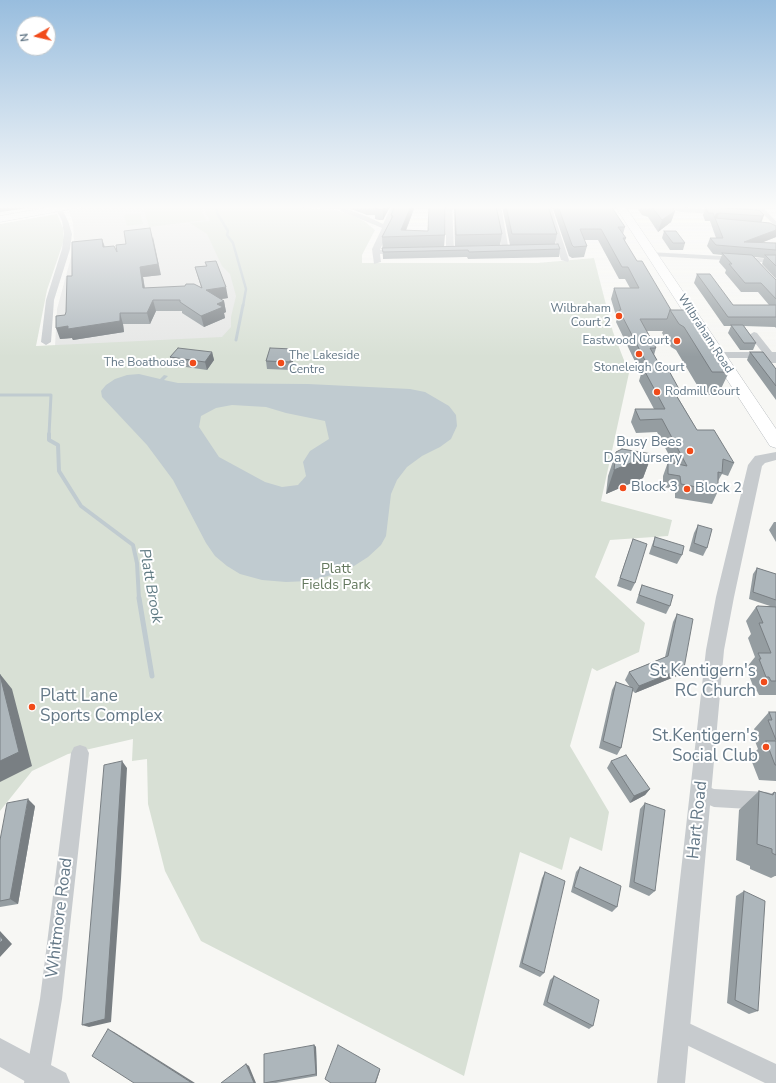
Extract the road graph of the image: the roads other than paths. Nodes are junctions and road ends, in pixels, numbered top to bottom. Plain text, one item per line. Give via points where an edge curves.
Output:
1 (63, 257) edge
2 (376, 257) edge
3 (563, 257) edge
4 (654, 257) edge
5 (694, 257) edge
6 (565, 260) dead end
7 (752, 260) junction
8 (776, 261) edge
9 (377, 262) dead end
10 (762, 270) edge
11 (754, 335) dead end
12 (46, 342) dead end
13 (719, 355) junction
14 (773, 355) edge
15 (776, 364) edge
16 (770, 425) edge
17 (776, 442) edge
18 (776, 456) edge
19 (80, 753) dead end
20 (701, 793) junction
21 (776, 804) edge
22 (678, 1029) junction
23 (0, 1052) edge
24 (776, 1076) edge
25 (43, 1079) edge
26 (671, 1083) edge

1 - 12 street via 50,300
2 - 9 street
3 - 6 street
4 - 13 highway, Wilbraham Road
5 - 7 street
7 - 8 street
7 - 10 street
11 - 14 street
13 - 14 street
13 - 16 highway, Wilbraham Road
14 - 15 street
16 - 17 highway, Wilbraham Road
18 - 20 street, Hart Road via 760,459 755,465 725,597 716,650
19 - 25 street, Whitmore Road
20 - 21 street via 714,798 767,800
20 - 22 street, Hart Road
22 - 24 street
22 - 26 street, Hart Road
23 - 25 street

